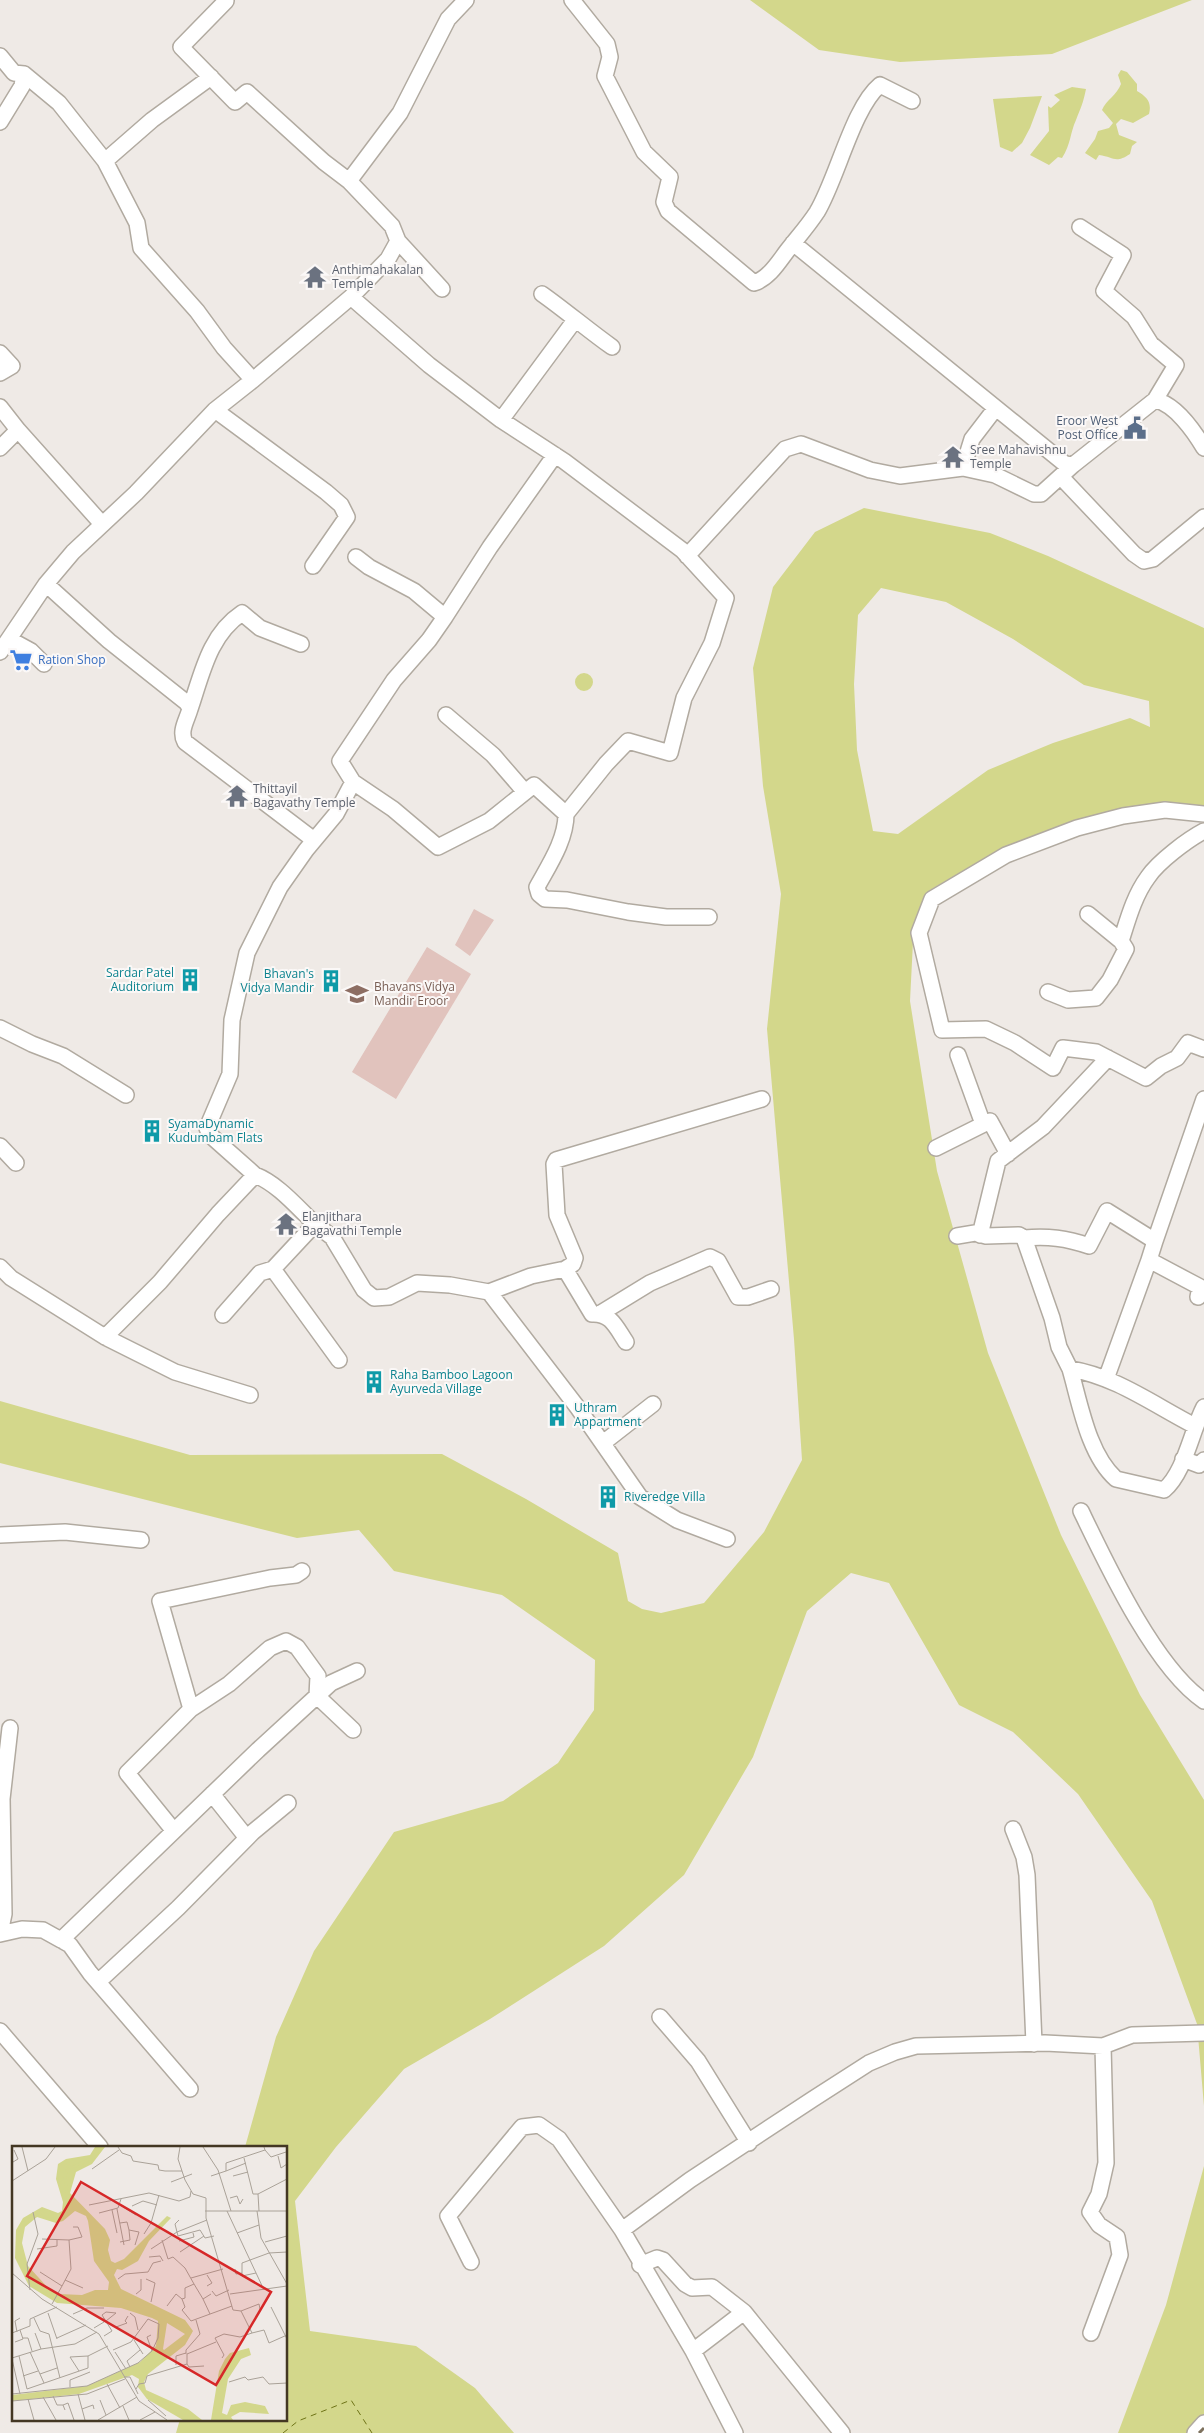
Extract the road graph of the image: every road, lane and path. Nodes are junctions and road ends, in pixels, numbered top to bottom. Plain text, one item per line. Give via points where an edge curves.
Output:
1 (466, 0) edge
2 (572, 0) edge
3 (226, 1) edge
4 (1, 58) edge
5 (24, 74) junction
6 (211, 77) junction
7 (912, 101) dead end
8 (0, 122) edge
9 (105, 161) junction
10 (349, 181) junction
11 (1080, 227) dead end
12 (398, 241) junction
13 (793, 244) junction
14 (442, 289) dead end
15 (542, 294) dead end
16 (351, 297) junction
17 (575, 320) junction
18 (612, 347) dead end
19 (0, 353) edge
20 (0, 373) edge
21 (253, 380) junction
22 (1155, 400) junction
23 (0, 407) edge
24 (995, 409) junction
25 (215, 410) junction
26 (501, 420) junction
27 (18, 430) junction
28 (0, 448) edge
29 (1204, 448) edge
30 (555, 456) junction
31 (1073, 465) junction
32 (963, 468) junction
33 (1061, 477) junction
34 (1204, 517) edge
35 (102, 524) junction
36 (687, 556) junction
37 (356, 557) dead end
38 (313, 566) dead end
39 (46, 584) junction
40 (445, 616) junction
41 (9, 639) junction
42 (301, 644) dead end
43 (0, 652) edge
44 (44, 664) dead end
45 (190, 709) junction
46 (446, 715) dead end
47 (353, 782) junction
48 (525, 792) junction
49 (566, 814) junction
50 (1204, 814) edge
51 (1204, 832) edge
52 (314, 840) junction
53 (1088, 914) dead end
54 (709, 917) dead end
55 (1121, 941) junction
56 (1048, 992) dead end
57 (0, 1028) edge
58 (1204, 1049) edge
59 (958, 1055) dead end
60 (1108, 1058) junction
61 (126, 1094) dead end
62 (762, 1098) dead end
63 (1204, 1099) edge
64 (983, 1124) junction
65 (0, 1146) edge
66 (936, 1148) dead end
67 (1008, 1154) junction
68 (16, 1163) dead end
69 (255, 1175) junction
70 (315, 1224) junction
71 (980, 1235) junction
72 (957, 1236) dead end
73 (1024, 1238) junction
74 (1155, 1241) junction
75 (1149, 1260) junction
76 (0, 1267) edge
77 (273, 1268) junction
78 (565, 1269) junction
79 (771, 1289) dead end
80 (489, 1292) junction
81 (1198, 1297) dead end
82 (601, 1314) junction
83 (223, 1315) dead end
84 (105, 1337) junction
85 (626, 1342) dead end
86 (339, 1360) dead end
87 (1070, 1369) junction
88 (1106, 1379) junction
89 (250, 1395) dead end
90 (653, 1404) dead end
91 (1204, 1407) edge
92 (1194, 1426) junction
93 (603, 1443) junction
94 (1183, 1459) junction
95 (1204, 1460) edge
96 (1081, 1511) dead end
97 (0, 1535) edge
98 (727, 1539) dead end
99 (141, 1540) dead end
100 (302, 1572) dead end
101 (357, 1671) dead end
102 (317, 1696) junction
103 (1204, 1701) edge
104 (191, 1709) junction
105 (10, 1728) dead end
106 (353, 1730) dead end
107 (212, 1794) junction
108 (288, 1803) dead end
109 (1014, 1829) dead end
110 (174, 1831) junction
111 (247, 1838) junction
112 (0, 1934) edge
113 (61, 1940) junction
114 (98, 1982) junction
115 (660, 2017) dead end
116 (0, 2031) edge
117 (1198, 2034) edge
118 (1034, 2044) junction
119 (1103, 2046) junction
120 (190, 2089) dead end
121 (749, 2143) junction
122 (99, 2146) edge
123 (622, 2230) junction
124 (471, 2262) dead end
125 (640, 2265) junction
126 (744, 2312) junction
127 (1091, 2333) dead end
128 (693, 2351) junction
129 (1204, 2423) edge
130 (735, 2433) edge
131 (842, 2433) edge
132 (1196, 2433) edge

1 - 10 street via 448,19 400,113
2 - 13 street via 607,44 610,57 605,76 644,152 670,177 664,202 668,211 754,282 762,280
3 - 6 street via 181,47
4 - 5 street via 14,73
5 - 8 street via 22,86
5 - 9 street via 59,103
6 - 9 street via 152,120
6 - 10 street via 235,102 247,92
7 - 13 street via 880,85 872,92 817,211
9 - 21 street via 137,223 141,248
10 - 12 street via 392,226
11 - 22 street via 1124,255 1104,291 1134,318 1151,344 1176,366
12 - 14 street
12 - 16 street via 388,259
13 - 24 street via 922,346
15 - 17 street
16 - 21 street
16 - 26 street via 428,365
17 - 18 street
17 - 26 street
19 - 20 street via 12,366
21 - 25 street
22 - 29 street via 1164,402 1194,432
22 - 31 street
23 - 27 street
24 - 31 street via 1065,464
24 - 32 street via 972,439
25 - 35 street
25 - 38 street via 341,505 347,517
26 - 30 street
27 - 28 street
27 - 35 street
30 - 36 street
30 - 40 street
31 - 33 street
32 - 33 street via 995,475 1034,494 1041,494
32 - 36 street via 900,476 870,470 801,444 785,449
33 - 34 street via 1144,561 1153,559
35 - 39 street via 72,552
36 - 49 street via 726,598 712,643 684,698 670,753 628,741
37 - 40 street via 414,591
39 - 41 street
39 - 45 street via 109,641 187,703
40 - 47 street via 394,680 340,761
41 - 43 street
41 - 44 street via 31,650
42 - 45 street via 260,628 242,614 229,622 209,653
45 - 52 street via 183,727 185,742
46 - 48 street via 493,755
47 - 48 street via 393,809 438,847 489,821
47 - 52 street via 336,814
48 - 49 street via 534,785
49 - 54 street via 562,838 537,887 545,899 666,917
50 - 60 street via 1164,810 1077,828 1006,855 932,899 919,933 942,1030 986,1029 1053,1068 1063,1048 1096,1052
51 - 55 street via 1189,840 1148,877 1132,906
52 - 69 street via 280,888 247,953 232,1020 230,1074 207,1128 210,1136
53 - 55 street
55 - 56 street via 1126,949 1110,980 1096,998 1068,1000
57 - 61 street via 63,1056
58 - 60 street via 1188,1042 1177,1058 1146,1078
59 - 64 street
60 - 67 street via 1042,1127
62 - 78 street via 556,1160 557,1215 575,1258 573,1264
63 - 74 street
64 - 66 street
64 - 67 street via 990,1121
65 - 68 street
67 - 71 street via 998,1161
69 - 70 street via 275,1188
69 - 84 street via 160,1282
70 - 77 street
70 - 80 street via 332,1238 364,1290 374,1298 389,1297 417,1283
71 - 72 street
71 - 73 street via 1020,1235
73 - 74 street via 1065,1238 1089,1246 1107,1211
73 - 87 street via 1052,1318 1058,1348
74 - 75 street
75 - 81 street via 1200,1287
75 - 88 street
76 - 84 street via 10,1278
77 - 83 street via 260,1273
77 - 86 street
78 - 80 street via 531,1276
78 - 82 street via 592,1314
79 - 82 street via 748,1298 738,1297 728,1274 718,1261 710,1257 650,1284
80 - 93 street
82 - 85 street via 610,1317
84 - 89 street via 176,1372
87 - 88 street
87 - 94 street via 1087,1431 1116,1479 1164,1490 1170,1485
88 - 92 street
90 - 93 street
91 - 92 street
92 - 94 street
93 - 98 street via 640,1497 676,1520
94 - 95 street via 1199,1465
96 - 103 street via 1108,1566 1150,1637 1177,1676
97 - 99 street via 65,1532
100 - 104 street via 160,1602
101 - 102 street via 331,1683
102 - 104 street via 318,1676 297,1647 286,1641 270,1648 229,1684
102 - 106 street
102 - 107 street
104 - 110 street via 127,1773
105 - 112 street via 2,1799 4,1914
107 - 110 street
107 - 111 street
108 - 111 street
109 - 118 street via 1028,1875
110 - 113 street
111 - 114 street
112 - 113 street via 22,1929 43,1930
113 - 114 street via 70,1945
114 - 120 street
115 - 121 street via 698,2061
116 - 122 street
117 - 119 street via 1132,2035
118 - 119 street
118 - 121 street via 916,2046 895,2052 869,2063
119 - 127 street via 1106,2163 1099,2194 1090,2212 1099,2226 1117,2237 1120,2255
121 - 123 street via 690,2180
123 - 124 street via 558,2139 539,2126 522,2127 448,2216
123 - 125 street
125 - 126 street via 656,2258 663,2260 685,2284 692,2288 712,2287
125 - 128 street
126 - 128 street
126 - 131 street
128 - 130 street
129 - 132 street

